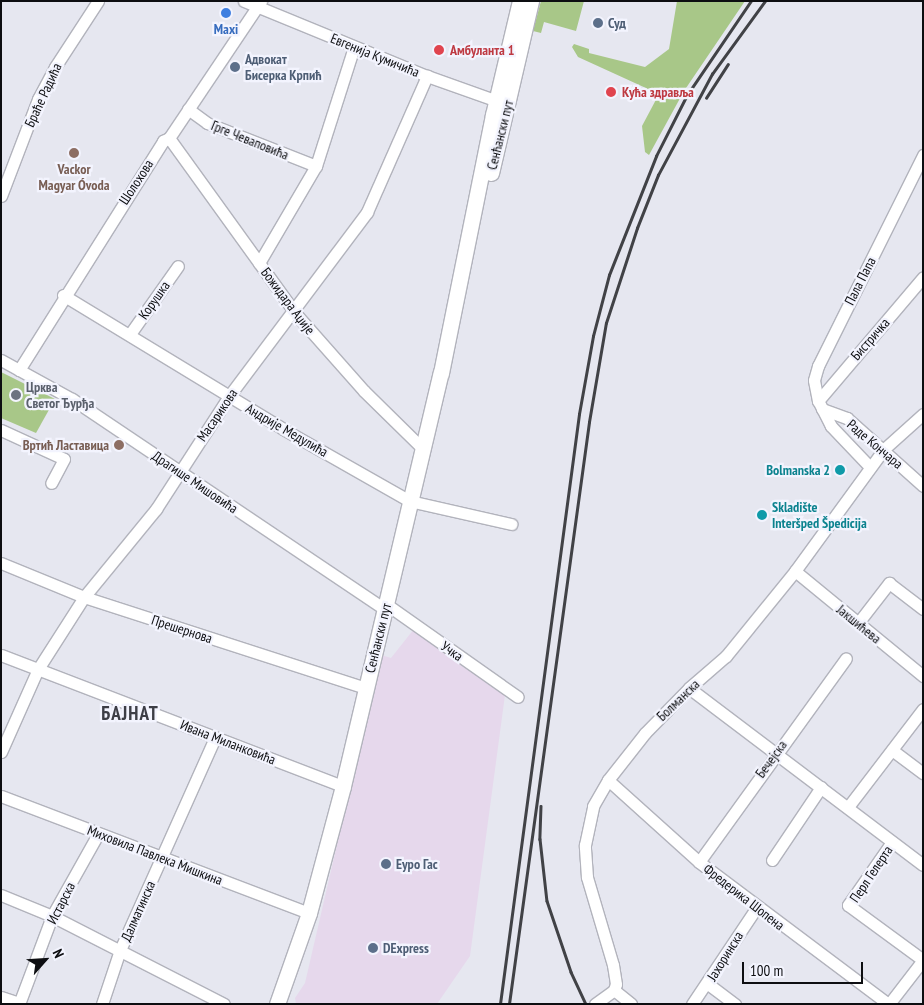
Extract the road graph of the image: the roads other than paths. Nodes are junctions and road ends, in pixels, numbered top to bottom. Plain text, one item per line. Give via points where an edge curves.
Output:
1 (98, 1) edge
2 (244, 1) edge
3 (520, 1) edge
4 (531, 1) edge
5 (259, 4) edge
6 (354, 47) junction
7 (427, 76) junction
8 (502, 102) junction
9 (188, 109) junction
10 (169, 138) junction
11 (923, 155) edge
12 (316, 166) junction
13 (1, 196) edge
14 (259, 263) junction
15 (178, 266) dead end
16 (923, 277) edge
17 (63, 295) junction
18 (295, 313) junction
19 (130, 334) junction
20 (1, 360) edge
21 (19, 370) junction
22 (229, 396) junction
23 (820, 405) junction
24 (923, 414) edge
25 (1, 430) edge
26 (423, 449) junction
27 (884, 449) junction
28 (870, 467) junction
29 (180, 472) junction
30 (52, 483) dead end
31 (923, 486) edge
32 (410, 501) junction
33 (511, 524) dead end
34 (1, 563) edge
35 (795, 571) junction
36 (84, 597) junction
37 (385, 606) junction
38 (923, 609) edge
39 (858, 623) junction
40 (1, 655) edge
41 (846, 658) dead end
42 (38, 669) junction
43 (923, 676) edge
44 (366, 688) junction
45 (688, 688) junction
46 (518, 697) dead end
47 (923, 709) edge
48 (216, 738) junction
49 (892, 750) junction
50 (1, 752) edge
51 (775, 753) junction
52 (923, 773) edge
53 (608, 780) junction
54 (342, 786) junction
55 (821, 787) junction
56 (1, 796) edge
57 (848, 807) junction
58 (98, 834) junction
59 (892, 842) junction
60 (162, 859) junction
61 (772, 860) dead end
62 (699, 862) junction
63 (923, 865) edge
64 (1, 895) edge
65 (757, 908) junction
66 (309, 913) junction
67 (52, 916) junction
68 (120, 950) junction
69 (923, 960) edge
70 (708, 984) junction
71 (614, 990) junction
72 (1, 996) edge
73 (281, 1002) edge
74 (19, 1003) edge
75 (102, 1004) edge
76 (224, 1004) edge
77 (595, 1004) edge
78 (631, 1004) edge
79 (692, 1004) edge
80 (735, 1004) edge
81 (888, 1004) edge

1 - 13 street, Браће Радића via 59,59 38,99
2 - 5 street, Евгенија Кумичића
3 - 8 main road, Сенћански пут
4 - 8 main road, Сенћански пут
5 - 6 street, Евгенија Кумичића
5 - 9 street, Шолохова
6 - 7 street, Евгенија Кумичића
6 - 12 street
7 - 8 street, Евгенија Кумичића
7 - 18 street, Масарикова via 368,212
8 - 26 main road, Сенћански пут
9 - 10 street, Шолохова
9 - 12 street, Грге Чеваповића via 207,123
10 - 14 street, Божидара Аџије
10 - 17 street, Шолохова via 163,141
11 - 23 street, Пала Папа via 818,366 814,380
12 - 14 street
14 - 18 street, Божидара Аџије
15 - 19 street, Корушка
16 - 23 street, Бистричка
17 - 19 street, Андрије Медулића
17 - 21 street, Шолохова
18 - 22 street, Масарикова
18 - 26 street, Божидара Аџије via 364,391
19 - 22 street, Андрије Медулића
20 - 21 street, Драгише Мишовића
21 - 29 street, Драгише Мишовића via 72,400
22 - 29 street, Масарикова
22 - 32 street, Андрије Медулића
23 - 27 street, Раде Кончара via 847,418
23 - 28 street via 831,426
24 - 27 street, Болманска
25 - 30 street via 64,459
26 - 32 main road, Сенћански пут
27 - 28 street, Болманска
27 - 31 street, Раде Кончара
28 - 35 street, Болманска
29 - 36 street, Масарикова via 150,517
29 - 37 street, Драгише Мишовића
32 - 33 street, Андрије Медулића
32 - 37 main road, Сенћански пут
34 - 36 street, Прешернова
35 - 39 street, Јакшићева
35 - 45 street, Болманска via 726,656
36 - 42 street, Масарикова
36 - 44 street, Прешернова
37 - 44 main road, Сенћански пут
37 - 46 street, Учка
38 - 39 street via 889,583
39 - 43 street, Јакшићева
40 - 42 street, Ивана Миланковића
41 - 51 street, Бечејска
42 - 48 street, Ивана Миланковића
42 - 50 street, Масарикова
44 - 54 main road, Сенћански пут
45 - 51 street
45 - 53 street, Болманска via 645,733
47 - 49 street
48 - 54 street, Ивана Миланковића
48 - 60 street, Далматинска
49 - 52 street
49 - 57 street
51 - 55 street
51 - 62 street, Бечејска
53 - 62 street, Фредерика Шопена
53 - 71 street, Болманска via 593,806 585,845 588,877 616,976
54 - 66 main road, Сенћански пут
55 - 57 street
55 - 61 street
56 - 58 street, Миховила Павлека Мишкина
57 - 59 street
58 - 60 street, Миховила Павлека Мишкина
58 - 67 street, Истарска
59 - 63 street
59 - 69 street, Перл Гелерта via 848,905
60 - 66 street, Миховила Павлека Мишкина
60 - 68 street, Далматинска
62 - 65 street, Фредерика Шопена
64 - 67 street
65 - 70 street, Јахоринска
65 - 81 street, Фредерика Шопена
66 - 73 main road, Сенћански пут
67 - 68 street
67 - 74 street, Истарска
68 - 75 street, Далматинска
68 - 76 street
69 - 81 street
70 - 79 street, Јахоринска
70 - 80 street
71 - 77 street
71 - 78 street
72 - 74 street

